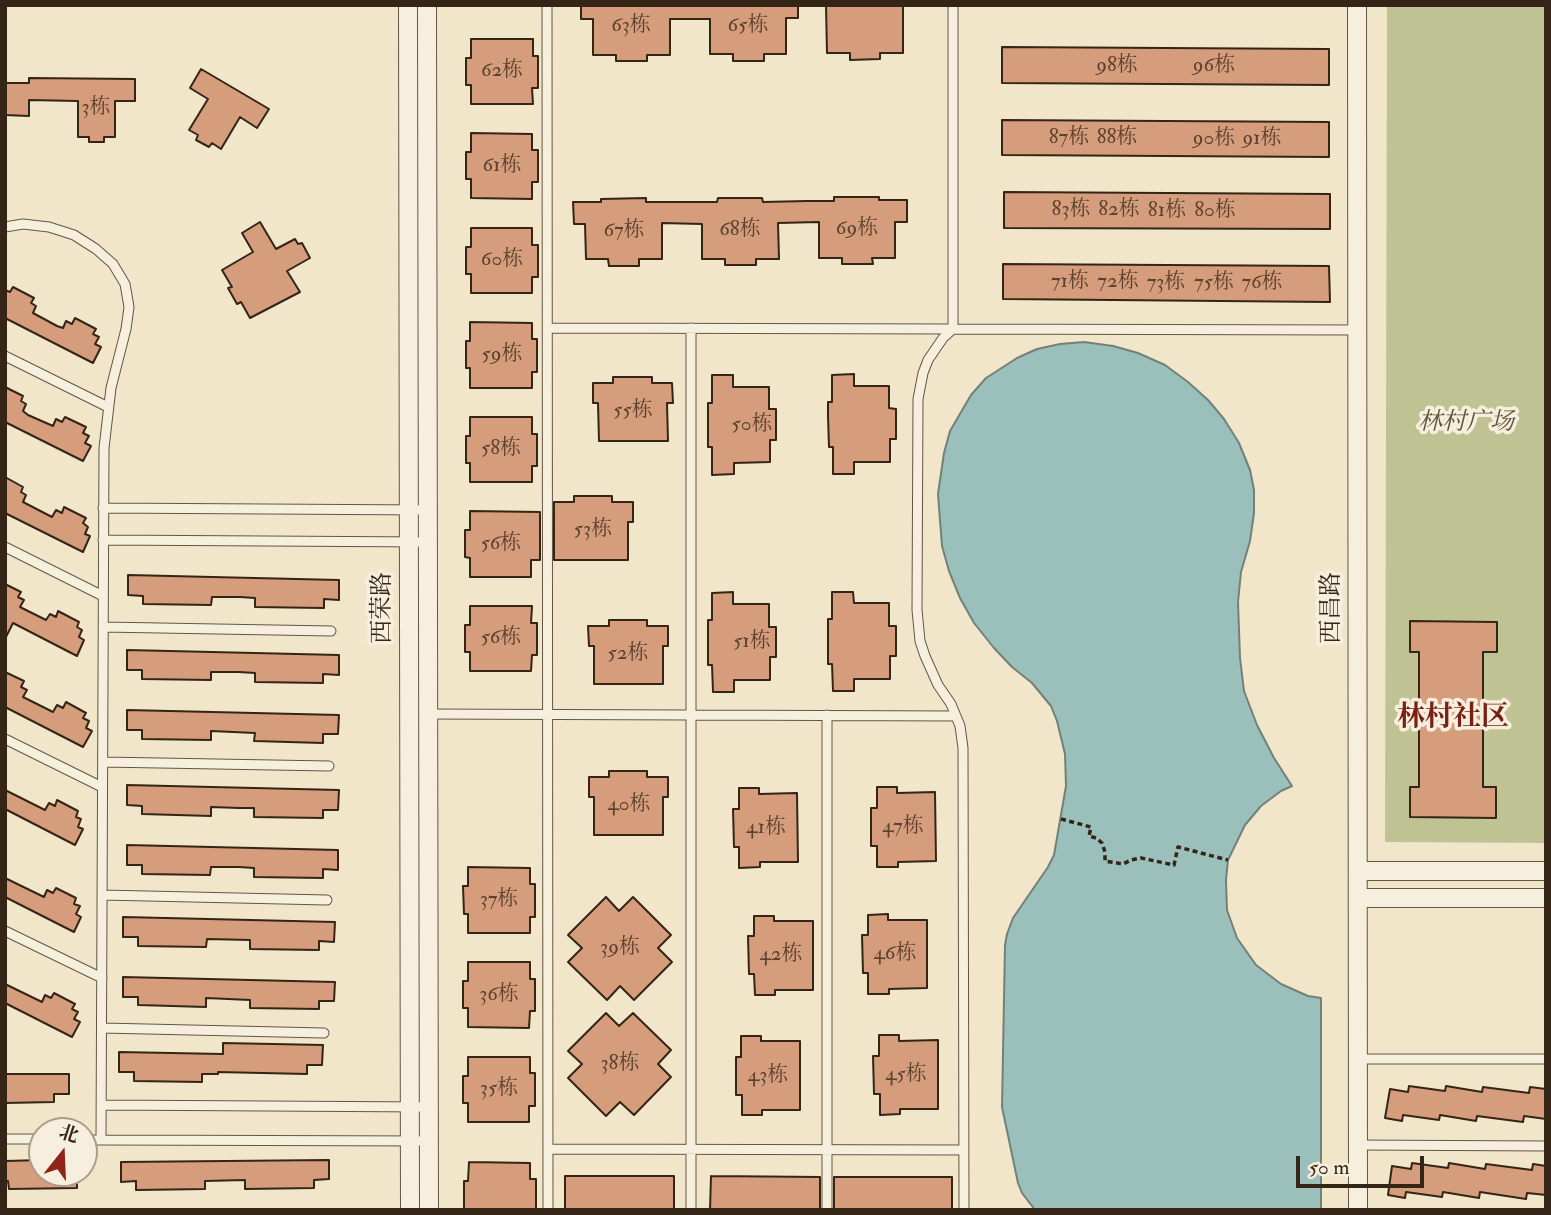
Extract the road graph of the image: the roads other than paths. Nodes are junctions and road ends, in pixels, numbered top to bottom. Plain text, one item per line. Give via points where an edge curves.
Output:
1 (408, 5) edge
2 (427, 5) edge
3 (547, 5) edge
4 (953, 5) edge
5 (1357, 5) edge
6 (5, 227) edge
7 (547, 328) junction
8 (691, 328) junction
9 (953, 329) junction
10 (1358, 330) junction
11 (5, 356) edge
12 (108, 407) junction
13 (103, 508) junction
14 (408, 510) junction
15 (428, 510) junction
16 (103, 540) junction
17 (408, 541) junction
18 (428, 542) junction
19 (5, 547) edge
20 (103, 596) junction
21 (103, 626) junction
22 (331, 631) dead end
23 (409, 714) junction
24 (429, 714) junction
25 (548, 715) junction
26 (691, 715) junction
27 (827, 715) junction
28 (956, 716) junction
29 (5, 739) edge
30 (103, 762) junction
31 (329, 766) dead end
32 (102, 787) junction
33 (1358, 871) junction
34 (1546, 871) edge
35 (102, 895) junction
36 (1358, 898) junction
37 (1546, 898) edge
38 (327, 900) dead end
39 (5, 930) edge
40 (102, 978) junction
41 (102, 1028) junction
42 (324, 1033) dead end
43 (1358, 1059) junction
44 (1546, 1059) edge
45 (102, 1105) junction
46 (410, 1107) junction
47 (429, 1107) junction
48 (5, 1139) edge
49 (28, 1139) edge
50 (98, 1140) edge
51 (102, 1140) junction
52 (429, 1141) junction
53 (410, 1142) junction
54 (1358, 1145) junction
55 (1546, 1146) edge
56 (548, 1149) junction
57 (691, 1149) junction
58 (828, 1150) junction
59 (964, 1150) junction
60 (410, 1210) edge
61 (429, 1210) edge
62 (548, 1210) edge
63 (691, 1210) edge
64 (827, 1210) edge
65 (964, 1210) edge
66 (1358, 1210) edge

1 - 14 street, 西荣路
2 - 15 street, 西荣路
3 - 7 lane
4 - 9 lane
5 - 10 street, 西昌路
6 - 12 lane via 49,227 74,235 113,264 125,284 126,330
7 - 8 lane
7 - 25 lane
8 - 9 lane
8 - 26 lane
9 - 10 lane
9 - 28 lane via 928,360 918,399 917,610 925,656
10 - 33 street, 西昌路
11 - 12 lane
12 - 13 lane
13 - 14 lane
13 - 16 lane
14 - 15 lane
14 - 17 street, 西荣路
15 - 18 street, 西荣路
16 - 17 lane
16 - 20 lane
17 - 18 lane
17 - 23 street, 西荣路
18 - 24 street, 西荣路
19 - 20 lane
20 - 21 lane
21 - 22 lane
21 - 30 lane
23 - 24 lane
23 - 46 street, 西荣路
24 - 25 lane
24 - 47 street, 西荣路
25 - 26 lane
25 - 56 lane
26 - 27 lane
26 - 57 lane
27 - 28 lane
27 - 58 lane
28 - 59 lane via 963,748
29 - 32 lane
30 - 31 lane
30 - 32 lane
32 - 35 lane
33 - 34 street
33 - 36 street, 西昌路
35 - 38 lane
35 - 40 lane
36 - 37 street
36 - 43 street, 西昌路
39 - 40 lane
40 - 41 lane
41 - 42 lane
41 - 45 lane
43 - 44 lane
43 - 54 street, 西昌路
45 - 46 lane
45 - 51 lane
46 - 47 lane
46 - 53 street, 西荣路
47 - 52 street, 西荣路
48 - 49 lane
50 - 51 lane
51 - 53 lane
52 - 53 lane
52 - 61 street, 西荣路
53 - 60 street, 西荣路
54 - 55 lane
54 - 66 street, 西昌路
56 - 57 lane
56 - 62 lane
57 - 58 lane
57 - 63 lane
58 - 59 lane
58 - 64 lane
59 - 65 lane

